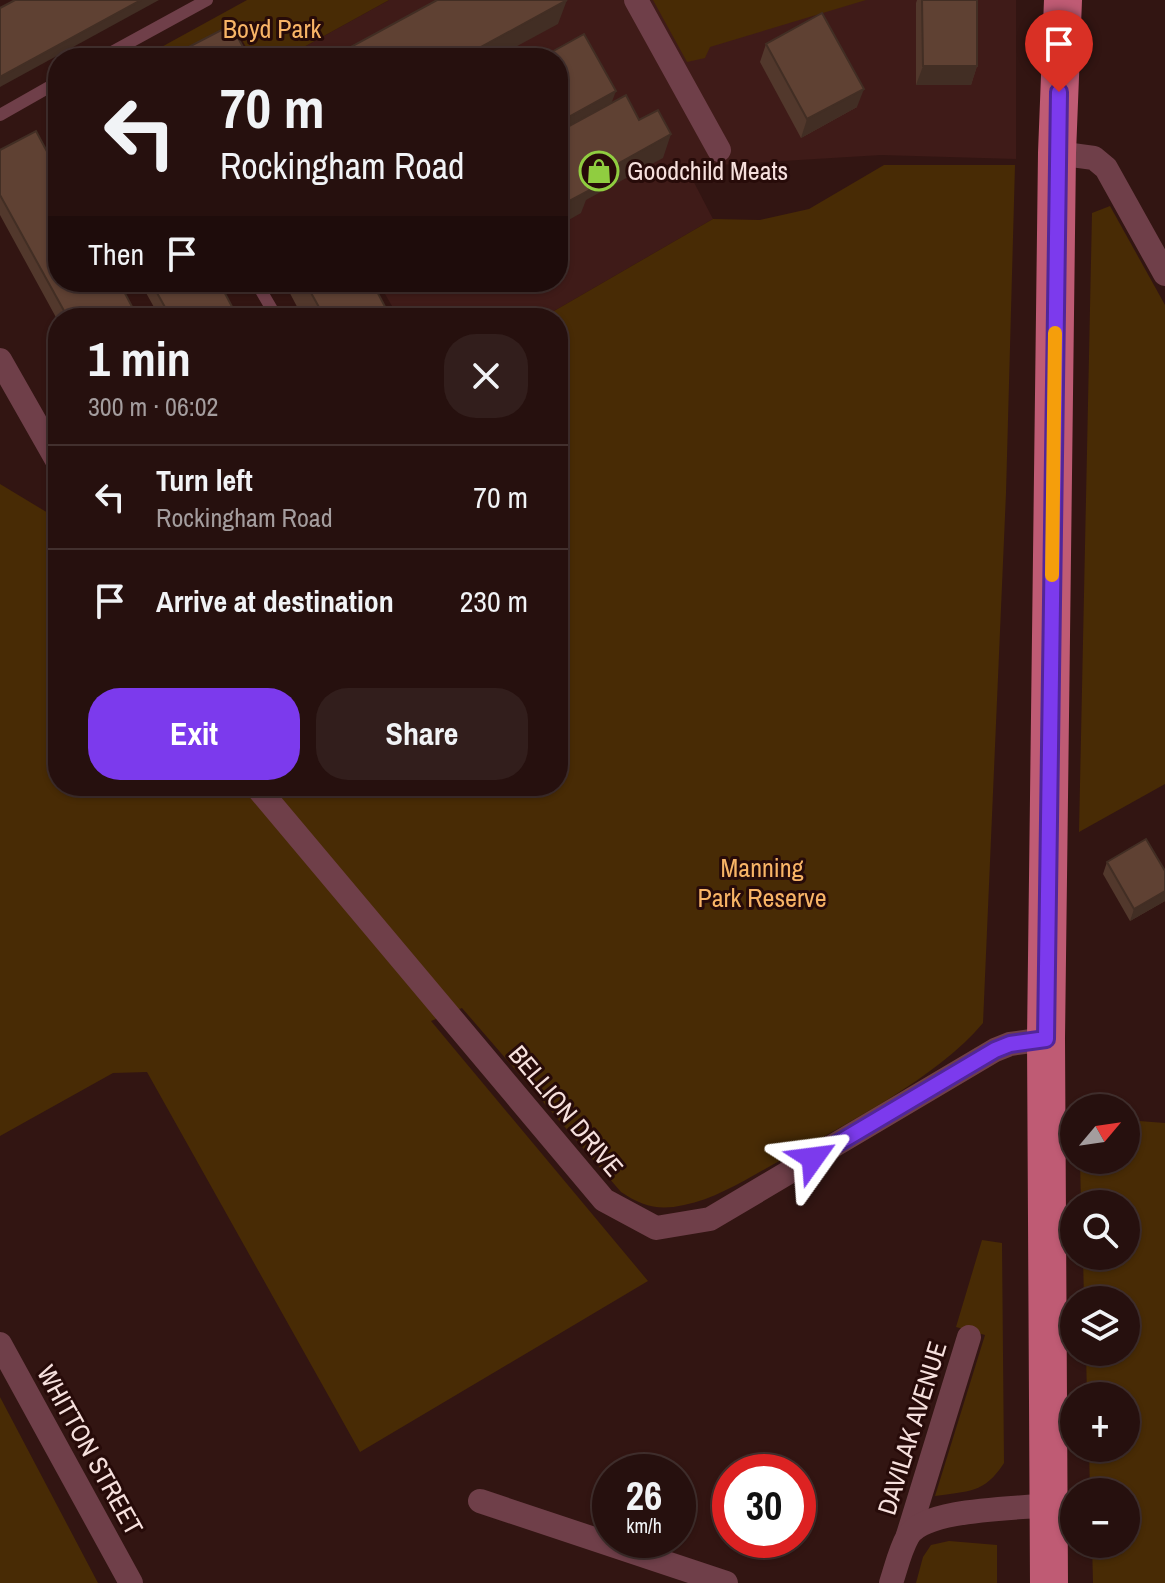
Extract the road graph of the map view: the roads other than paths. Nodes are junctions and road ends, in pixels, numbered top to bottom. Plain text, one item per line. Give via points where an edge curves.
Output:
1 (207, 0) edge
2 (636, 0) edge
3 (1063, 0) edge
4 (123, 46) joint
5 (119, 48) edge
6 (48, 88) edge
7 (0, 115) edge
8 (719, 150) dead end
9 (1057, 153) junction
10 (1165, 274) edge
11 (0, 360) edge
12 (48, 444) edge
13 (264, 796) edge
14 (1046, 1039) junction
15 (969, 1337) dead end
16 (0, 1344) edge
17 (480, 1501) dead end
18 (1049, 1505) junction
19 (908, 1535) junction
20 (131, 1583) edge
21 (726, 1583) edge
22 (891, 1583) edge
23 (1049, 1583) edge

1 - 4 lane
2 - 8 street
3 - 9 main road
4 - 5 lane
6 - 7 lane
9 - 10 street via 1094,158 1106,168
9 - 14 main road
11 - 12 street
13 - 14 street, BELLION DRIVE via 604,1200 656,1228 710,1219 995,1050
14 - 18 main road
15 - 19 street, DAVILAK AVENUE
16 - 20 street, WHITTON STREET
17 - 21 street
18 - 19 street, DAVILAK AVENUE via 940,1515
18 - 23 main road
19 - 22 street, DAVILAK AVENUE

